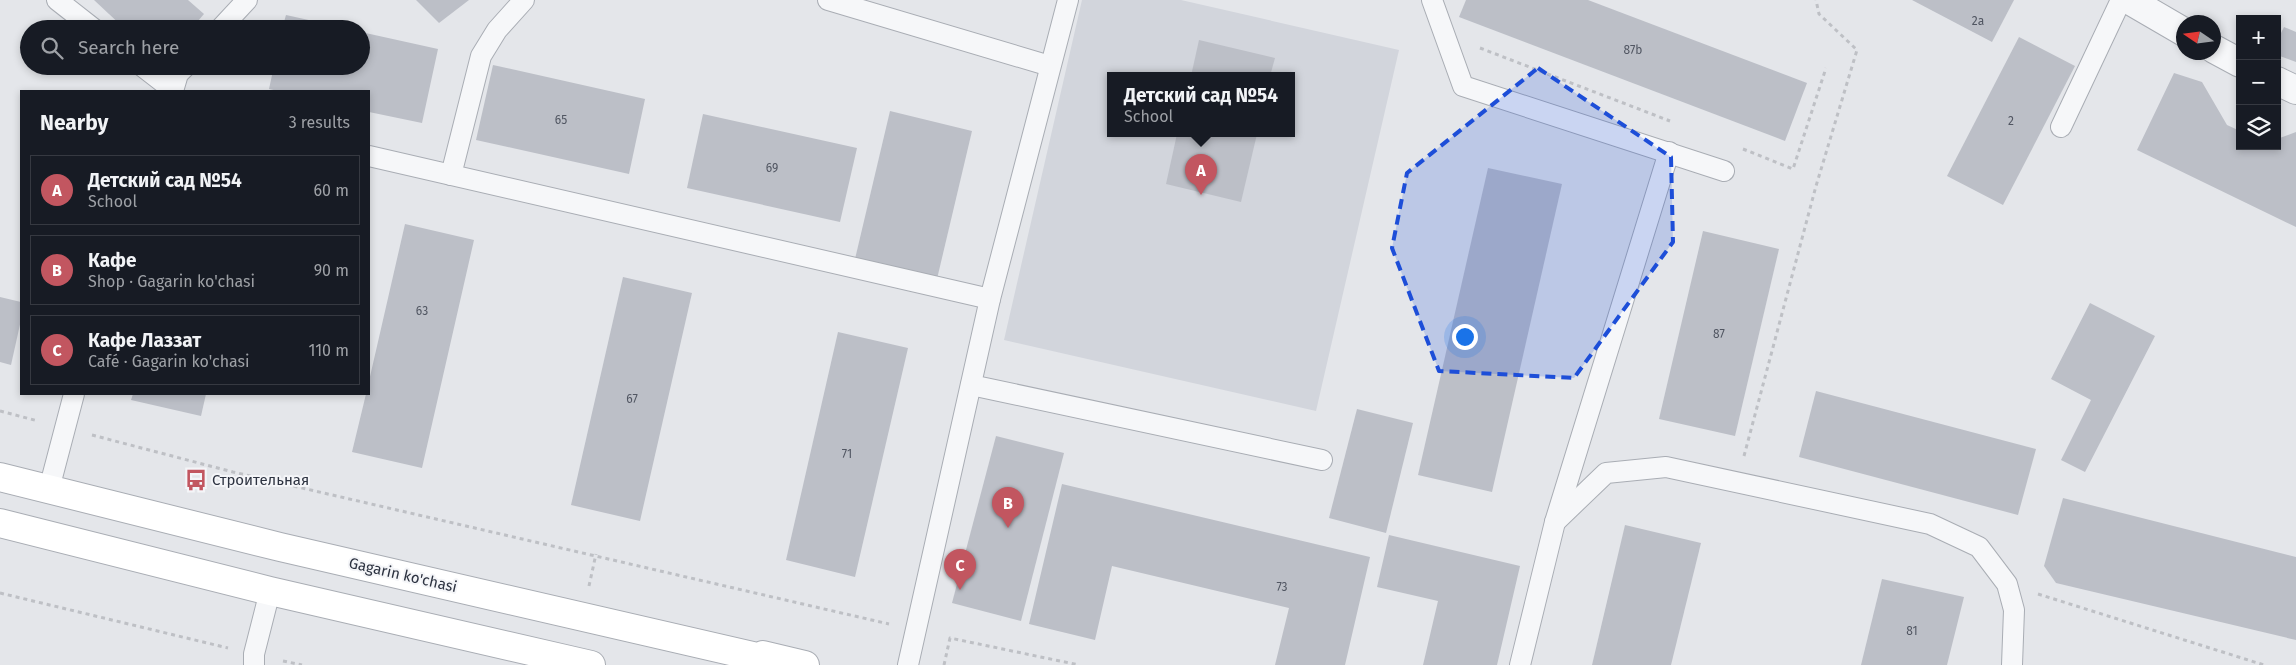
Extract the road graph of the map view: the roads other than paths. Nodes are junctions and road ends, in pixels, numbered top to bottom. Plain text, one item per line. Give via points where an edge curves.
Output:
1 (57, 0) edge
2 (247, 0) edge
3 (524, 0) edge
4 (828, 0) edge
5 (1068, 0) edge
6 (1432, 0) edge
7 (2121, 0) edge
8 (2129, 0) edge
9 (83, 20) edge
10 (228, 20) edge
11 (2176, 27) edge
12 (2221, 53) edge
13 (2236, 61) edge
14 (1050, 66) junction
15 (153, 75) edge
16 (178, 75) edge
17 (2281, 83) edge
18 (172, 90) edge
19 (173, 90) edge
20 (2296, 90) edge
21 (2061, 127) dead end
22 (1669, 152) junction
23 (370, 156) edge
24 (1724, 171) dead end
25 (451, 175) junction
26 (990, 299) junction
27 (971, 385) junction
28 (74, 395) edge
29 (1322, 460) dead end
30 (0, 477) edge
31 (49, 489) junction
32 (1555, 522) junction
33 (0, 523) edge
34 (270, 591) junction
35 (254, 659) edge
36 (580, 663) edge
37 (805, 665) edge
38 (908, 665) edge
39 (1520, 665) edge
40 (2012, 665) edge

1 - 9 lane
2 - 10 lane
3 - 25 lane via 497,30 481,56
4 - 14 lane
5 - 14 lane
6 - 22 lane via 1463,86
7 - 21 lane
8 - 11 street
12 - 13 street
14 - 26 lane
15 - 18 lane
16 - 19 lane
17 - 20 street
22 - 24 lane
22 - 32 lane
23 - 25 lane
25 - 26 lane
26 - 27 lane
27 - 29 lane
27 - 38 lane
28 - 31 lane
30 - 31 main road, Gagarin ko'chasi
31 - 37 main road, Gagarin ko'chasi via 280,547 756,657
32 - 39 lane
32 - 40 lane via 1606,473 1666,467 1930,524 1980,546 2007,584 2014,610
33 - 34 main road
34 - 35 lane
34 - 36 main road

